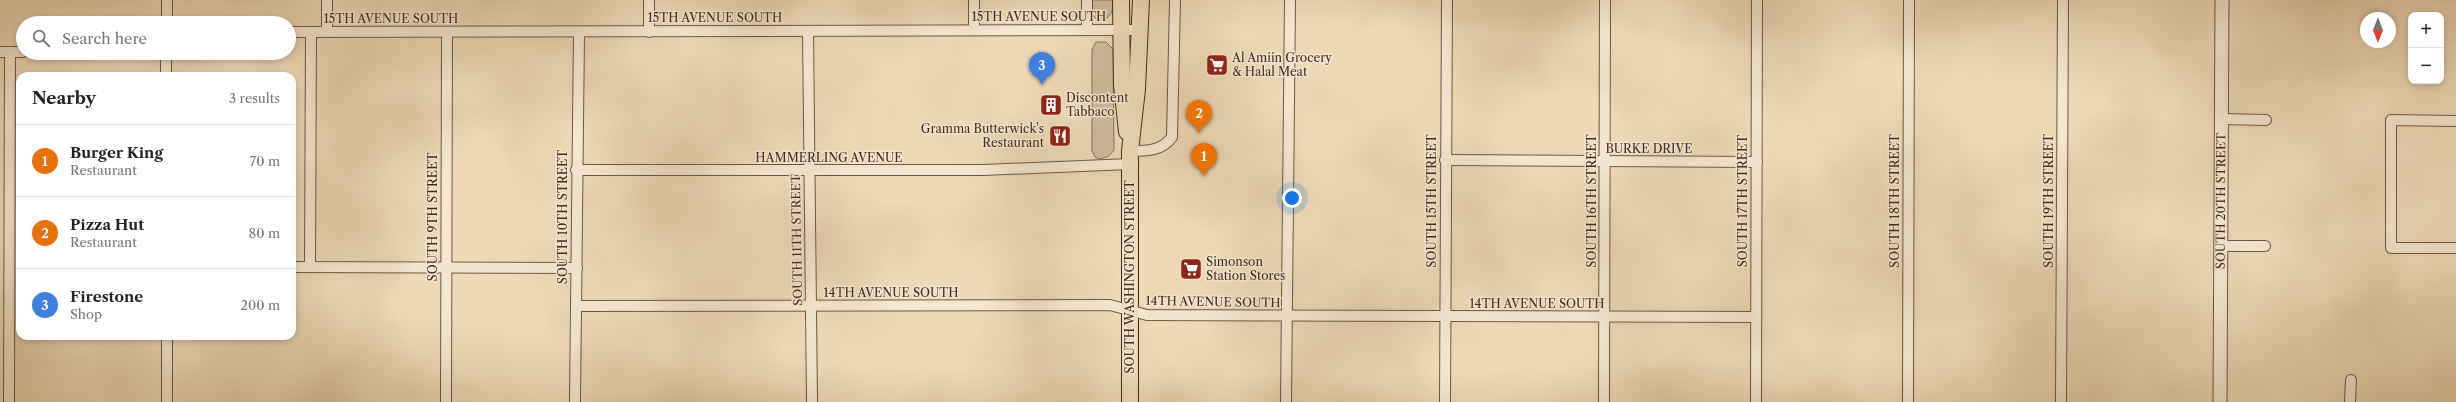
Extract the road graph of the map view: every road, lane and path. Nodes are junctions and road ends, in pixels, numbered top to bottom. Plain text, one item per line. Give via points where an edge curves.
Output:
1 (167, 0) edge
2 (327, 0) edge
3 (649, 0) edge
4 (974, 0) edge
5 (1087, 0) edge
6 (1121, 0) edge
7 (1141, 0) edge
8 (1175, 0) edge
9 (1290, 0) edge
10 (1447, 0) edge
11 (1605, 0) edge
12 (1757, 0) edge
13 (1909, 0) edge
14 (2063, 0) edge
15 (2222, 0) edge
16 (167, 16) edge
17 (974, 30) junction
18 (1087, 30) junction
19 (1121, 30) junction
20 (1141, 30) junction
21 (808, 31) junction
22 (296, 32) edge
23 (311, 32) junction
24 (327, 32) junction
25 (447, 32) junction
26 (579, 32) junction
27 (649, 32) junction
28 (5, 52) edge
29 (16, 52) edge
30 (166, 60) edge
31 (166, 72) edge
32 (2222, 119) junction
33 (2266, 120) dead end
34 (2456, 121) edge
35 (1130, 158) junction
36 (1445, 160) junction
37 (1605, 162) junction
38 (1757, 162) junction
39 (576, 170) junction
40 (809, 171) junction
41 (2220, 246) junction
42 (2265, 246) dead end
43 (2456, 248) edge
44 (446, 266) junction
45 (296, 267) edge
46 (310, 267) junction
47 (576, 268) junction
48 (576, 306) junction
49 (811, 306) junction
50 (1131, 312) junction
51 (1287, 316) junction
52 (1445, 317) junction
53 (1756, 317) junction
54 (1604, 318) junction
55 (167, 340) edge
56 (2351, 380) dead end
57 (9, 402) edge
58 (167, 402) edge
59 (446, 402) edge
60 (575, 402) edge
61 (812, 402) edge
62 (1130, 402) edge
63 (1286, 402) edge
64 (1445, 402) edge
65 (1604, 402) edge
66 (1756, 402) edge
67 (1908, 402) edge
68 (2061, 402) edge
69 (2220, 402) edge
70 (2350, 402) edge

1 - 16 street
2 - 24 street
3 - 27 street
4 - 17 street
5 - 18 street
6 - 19 main road, SOUTH WASHINGTON STREET
7 - 20 main road, SOUTH WASHINGTON STREET
8 - 35 street, HAMMERLING AVENUE via 1172,137 1164,146
9 - 51 street
10 - 36 street, SOUTH 15TH STREET
11 - 37 street, SOUTH 16TH STREET
12 - 38 street, SOUTH 17TH STREET
13 - 67 street, SOUTH 18TH STREET
14 - 68 street, SOUTH 19TH STREET
15 - 32 street, SOUTH 20TH STREET
17 - 18 street, 15TH AVENUE SOUTH
17 - 21 street, 15TH AVENUE SOUTH
18 - 19 street, 15TH AVENUE SOUTH
19 - 20 street, 15TH AVENUE SOUTH
19 - 35 main road, SOUTH WASHINGTON STREET via 1122,85
20 - 35 main road, SOUTH WASHINGTON STREET
21 - 27 street, 15TH AVENUE SOUTH
21 - 40 street, SOUTH 11TH STREET
22 - 23 street, 15TH AVENUE SOUTH
23 - 24 street, 15TH AVENUE SOUTH
23 - 46 street
24 - 25 street, 15TH AVENUE SOUTH
25 - 26 street, 15TH AVENUE SOUTH
25 - 44 street, SOUTH 9TH STREET
26 - 27 street, 15TH AVENUE SOUTH
26 - 39 street, SOUTH 10TH STREET
28 - 29 street
28 - 57 street
30 - 31 street
32 - 33 street
32 - 41 street, SOUTH 20TH STREET
34 - 43 street via 2391,120 2391,248
35 - 40 street, HAMMERLING AVENUE via 983,170
35 - 50 main road, SOUTH WASHINGTON STREET
36 - 37 street, BURKE DRIVE
36 - 52 street, SOUTH 15TH STREET
37 - 38 street, BURKE DRIVE
37 - 54 street, SOUTH 16TH STREET
38 - 53 street, SOUTH 17TH STREET
39 - 40 street, HAMMERLING AVENUE
39 - 47 street, SOUTH 10TH STREET
40 - 49 street, SOUTH 11TH STREET
41 - 42 street
41 - 69 street, SOUTH 20TH STREET
44 - 46 street
44 - 47 street
44 - 59 street, SOUTH 9TH STREET
45 - 46 street
47 - 48 street, SOUTH 10TH STREET
48 - 49 street, 14TH AVENUE SOUTH
48 - 60 street, SOUTH 10TH STREET
49 - 50 street, 14TH AVENUE SOUTH via 1110,305
49 - 61 street, SOUTH 11TH STREET
50 - 51 street, 14TH AVENUE SOUTH via 1147,315
50 - 62 main road, SOUTH WASHINGTON STREET
51 - 52 street, 14TH AVENUE SOUTH
51 - 63 street
52 - 54 street, 14TH AVENUE SOUTH
52 - 64 street, SOUTH 15TH STREET
53 - 54 street, 14TH AVENUE SOUTH
53 - 66 street, SOUTH 17TH STREET
54 - 65 street, SOUTH 16TH STREET
55 - 58 street
56 - 70 street

